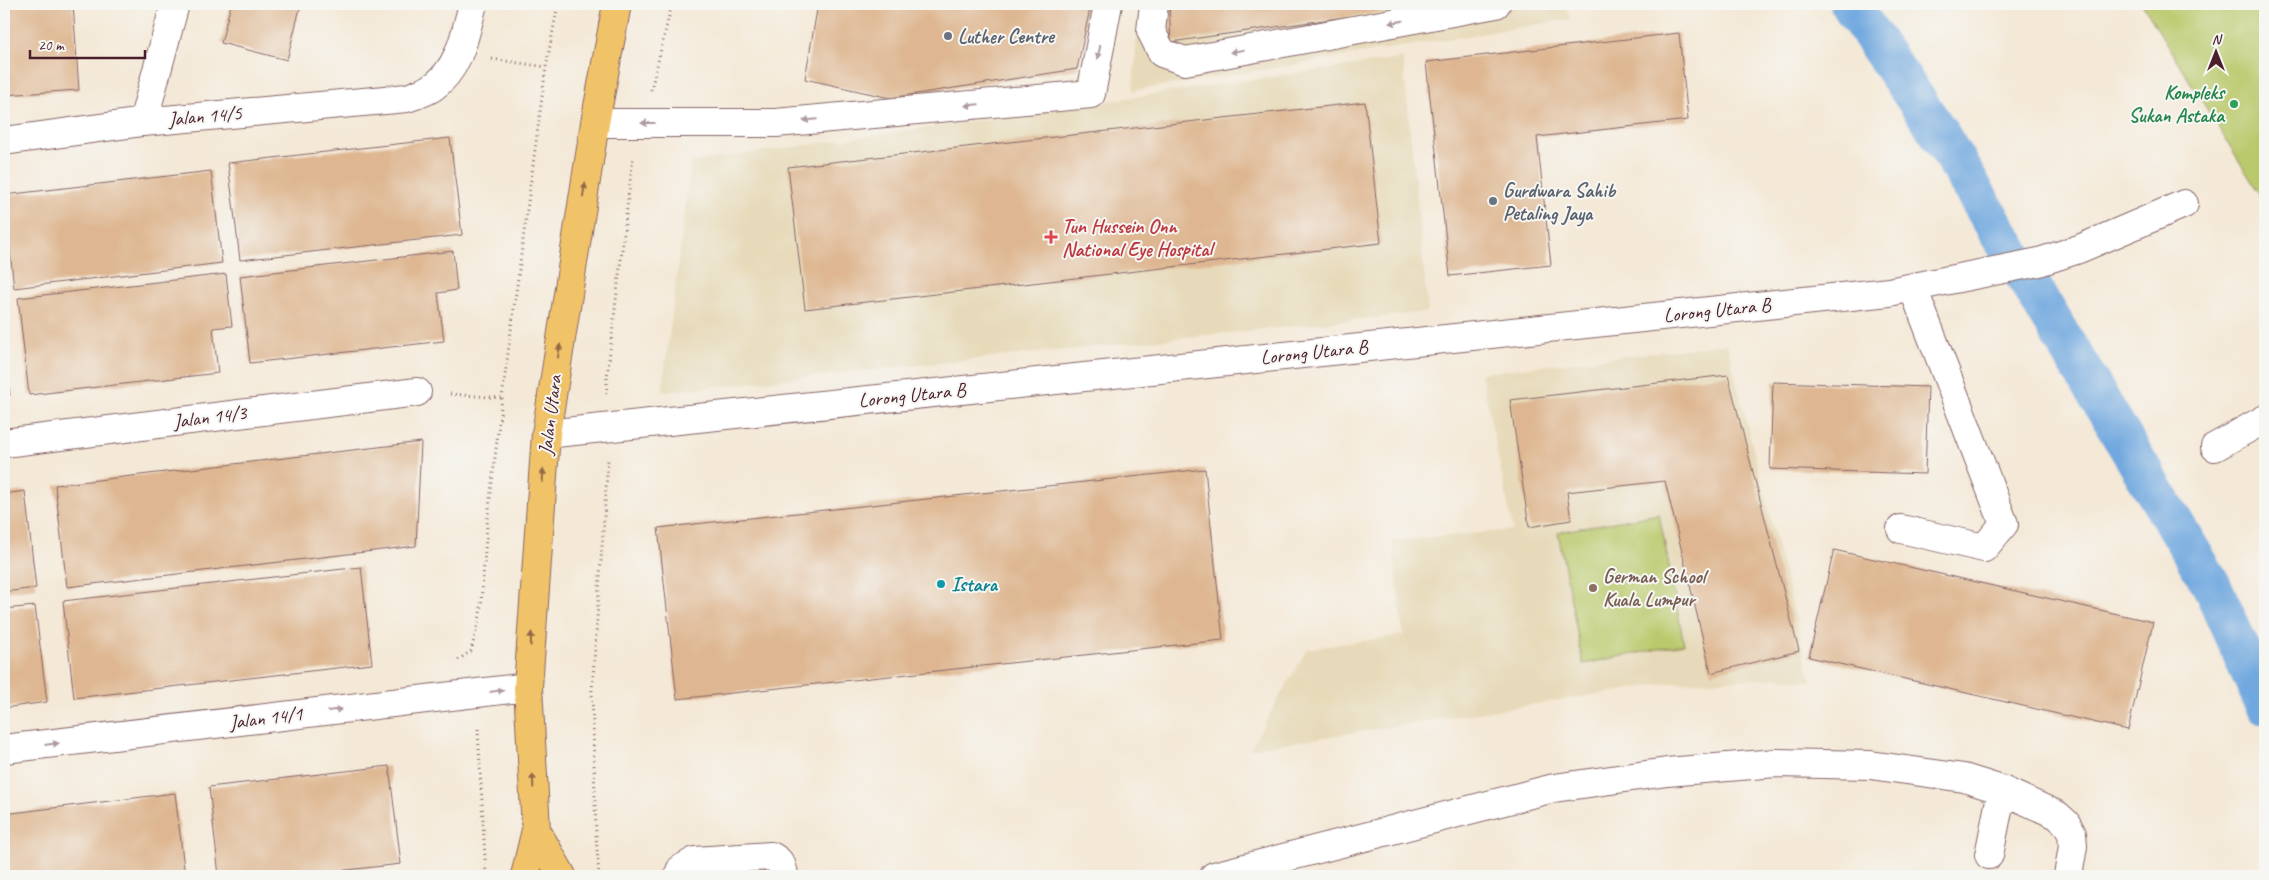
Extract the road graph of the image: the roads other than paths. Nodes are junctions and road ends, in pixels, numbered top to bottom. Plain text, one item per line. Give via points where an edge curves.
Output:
1 (175, 4) edge
2 (473, 4) edge
3 (617, 4) edge
4 (1108, 4) edge
5 (1154, 4) edge
6 (1496, 4) edge
7 (143, 122) junction
8 (595, 123) junction
9 (4, 141) edge
10 (2184, 204) dead end
11 (1913, 288) junction
12 (417, 392) road end
13 (2265, 419) edge
14 (546, 434) junction
15 (4, 443) edge
16 (2215, 447) dead end
17 (1901, 529) dead end
18 (528, 687) junction
19 (4, 750) edge
20 (2002, 790) junction
21 (536, 830) junction
22 (1989, 855) dead end
23 (525, 876) edge
24 (562, 876) edge
25 (678, 876) edge
26 (784, 876) edge
27 (1214, 876) edge
28 (2068, 876) edge

1 - 7 street
2 - 7 street, Jalan 14/5 via 459,54 449,72 432,88 407,98
3 - 8 main road, Jalan Utara
4 -> 8 street via 1091,94 776,123
6 -> 5 street via 1185,61 1162,52 1151,31
7 - 9 street, Jalan 14/5
14 -> 8 main road, Jalan Utara
10 - 11 street, Lorong Utara B via 2079,249 2039,262
11 - 14 street, Lorong Utara B
11 - 17 street via 2004,524 1984,548
12 - 15 street, Jalan 14/3
13 - 16 street
18 -> 14 main road, Jalan Utara
19 -> 18 street, Jalan 14/1
21 -> 18 main road, Jalan Utara
20 - 22 street
20 - 27 street via 1964,778 1870,765 1776,763 1667,772 1554,788
20 - 28 street via 2057,815 2066,823 2072,834 2073,846
21 - 23 main road, Jalan Utara
21 - 24 main road, Jalan Utara
25 - 26 street via 681,869 695,861 771,856 783,866

